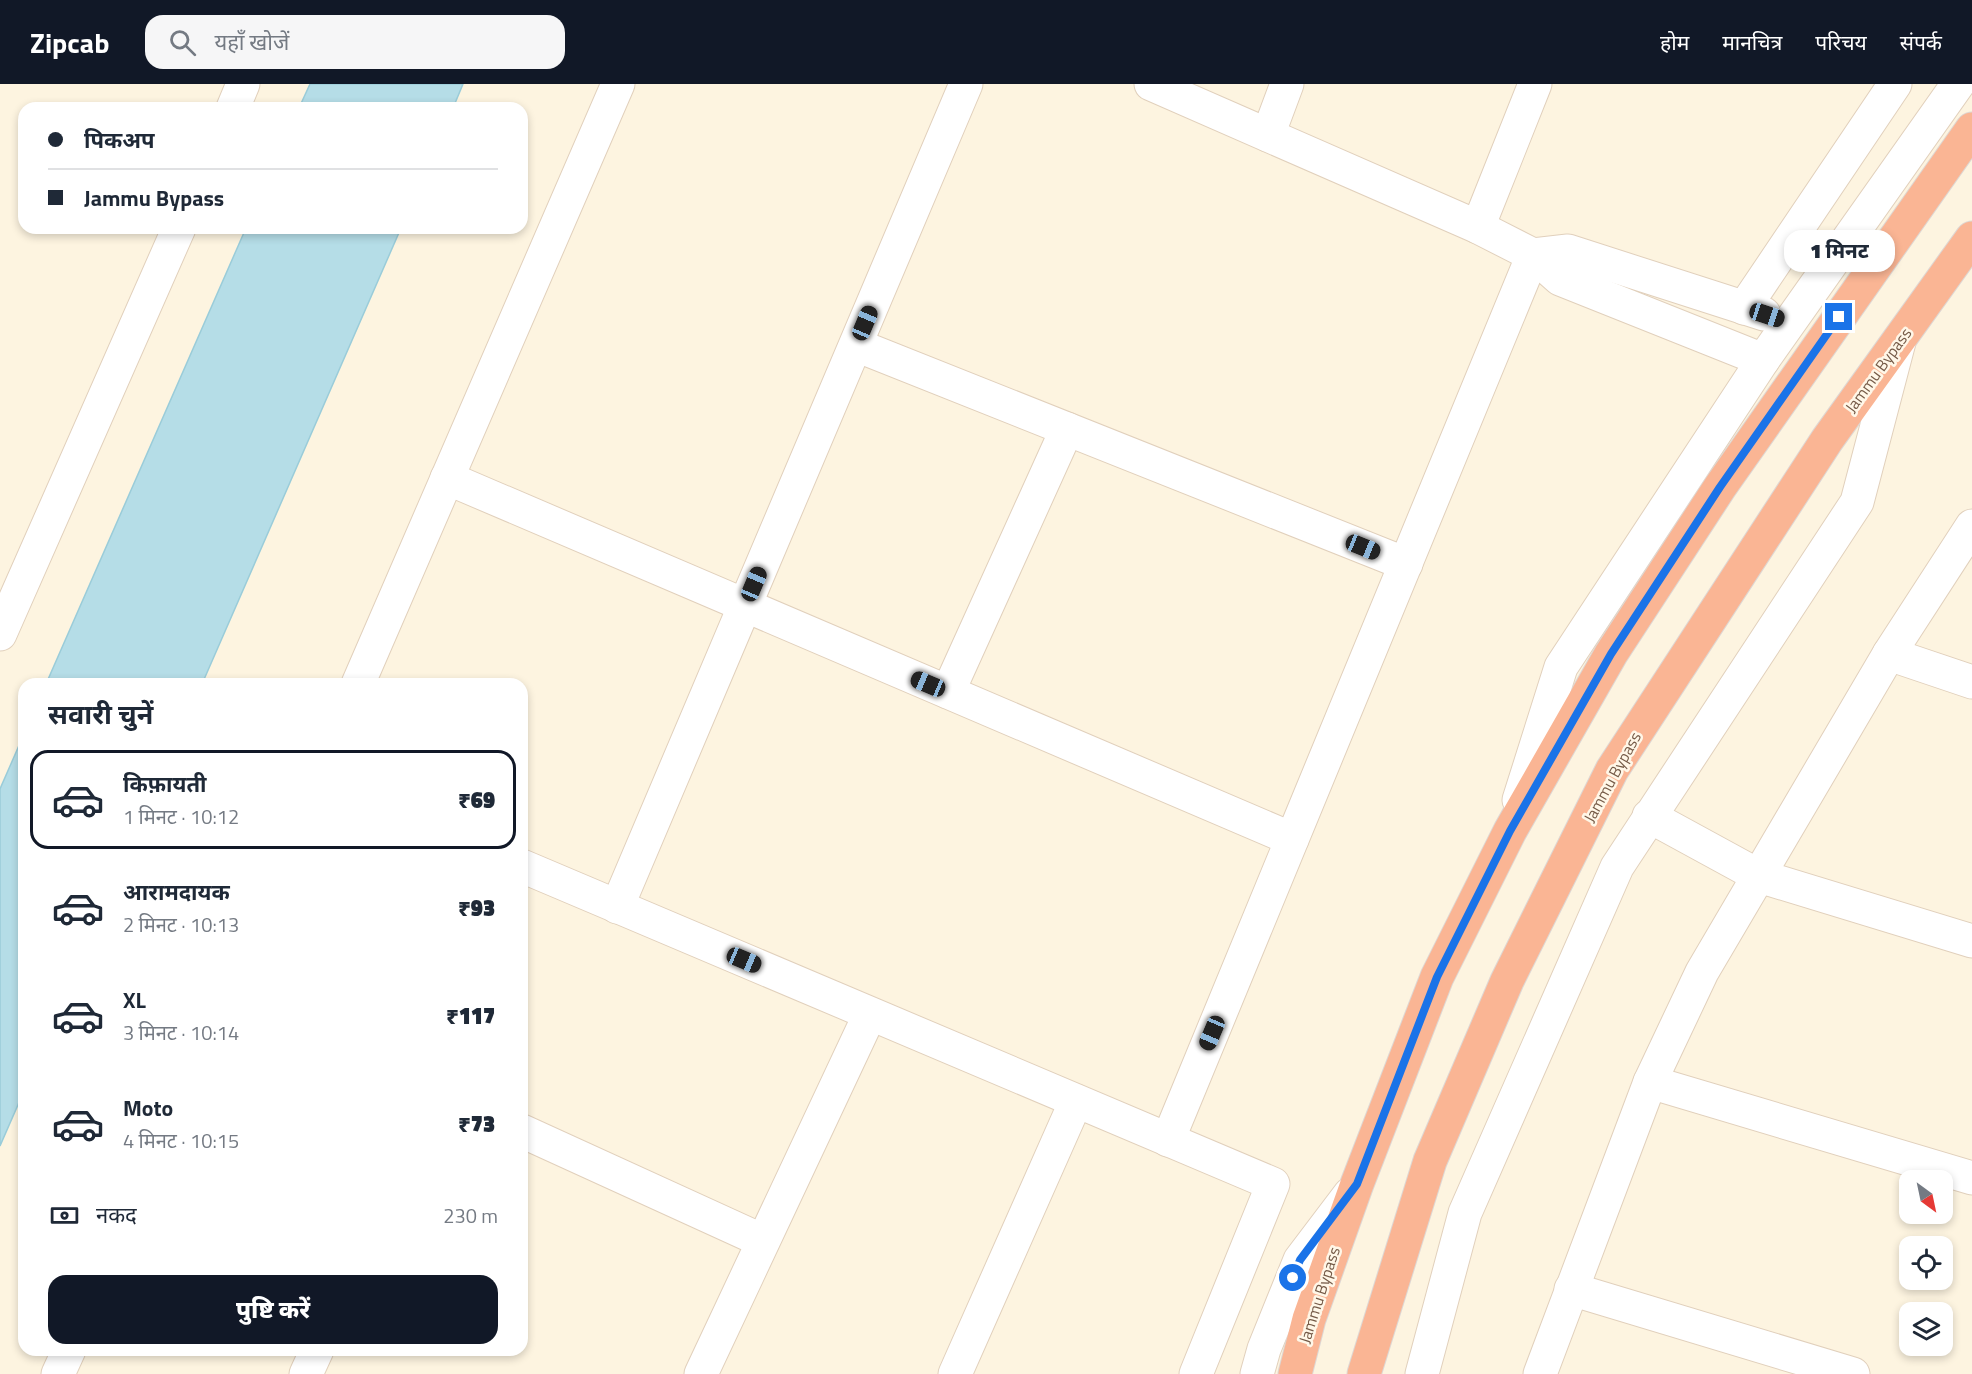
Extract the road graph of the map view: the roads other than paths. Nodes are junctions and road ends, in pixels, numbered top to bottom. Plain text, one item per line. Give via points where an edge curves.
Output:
1 (243, 84) edge
2 (618, 84) edge
3 (966, 84) edge
4 (1151, 84) edge
5 (1287, 84) edge
6 (1534, 84) edge
7 (1895, 84) edge
8 (1958, 84) edge
9 (235, 102) edge
10 (1972, 129) edge
11 (1268, 135) junction
12 (1478, 226) junction
13 (176, 234) edge
14 (1972, 238) edge
15 (1533, 255) junction
16 (1744, 308) junction
17 (1789, 322) junction
18 (1899, 340) junction
19 (856, 345) junction
20 (1763, 360) junction
21 (1067, 429) junction
22 (447, 478) junction
23 (1972, 526) edge
24 (1406, 564) junction
25 (745, 606) junction
26 (0, 634) edge
27 (1889, 654) junction
28 (361, 678) edge
29 (1972, 682) edge
30 (948, 692) junction
31 (1649, 816) junction
32 (1510, 831) junction
33 (1292, 840) junction
34 (528, 869) edge
35 (1759, 876) junction
36 (617, 907) junction
37 (1972, 941) edge
38 (870, 1014) junction
39 (1650, 1082) junction
40 (1076, 1101) junction
41 (528, 1134) edge
42 (1168, 1140) junction
43 (1972, 1178) edge
44 (1357, 1184) junction
45 (764, 1241) junction
46 (1570, 1289) junction
47 (66, 1356) edge
48 (58, 1374) edge
49 (701, 1374) edge
50 (955, 1374) edge
51 (1196, 1374) edge
52 (1257, 1374) edge
53 (1295, 1374) edge
54 (1364, 1374) edge
55 (1422, 1374) edge
56 (1540, 1374) edge
57 (1853, 1374) edge

1 - 9 street
2 - 22 street
3 - 19 street
4 - 11 street
5 - 11 street
6 - 12 street
7 - 16 street
8 - 17 street
10 - 32 highway, Jammu Bypass via 1720,487 1611,654
11 - 12 street
12 - 15 street
13 - 26 street
14 - 18 highway, Jammu Bypass
15 - 16 street via 1568,251
15 - 20 street via 1560,279
15 - 24 street
16 - 17 street
17 - 20 street
18 - 31 street via 1857,502
18 - 54 highway, Jammu Bypass via 1827,440 1612,770 1507,981 1430,1161
19 - 21 street
19 - 25 street
20 - 32 street via 1561,667
21 - 24 street
21 - 30 street
22 - 25 street
22 - 28 street
23 - 27 street
24 - 33 street
25 - 30 street
25 - 36 street
27 - 29 street
27 - 35 street
30 - 33 street
31 - 35 street
31 - 55 street via 1612,878 1465,1213
32 - 44 highway, Jammu Bypass via 1437,977
33 - 42 street
34 - 36 street
35 - 37 street
35 - 39 street via 1702,972
36 - 38 street
38 - 40 street
38 - 45 street
39 - 43 street
39 - 46 street
40 - 42 street
40 - 50 street
41 - 45 street
42 - 51 street via 1273,1184
44 - 52 street via 1300,1260
44 - 53 highway, Jammu Bypass via 1309,1318
45 - 49 street
46 - 56 street
46 - 57 street
47 - 48 street

